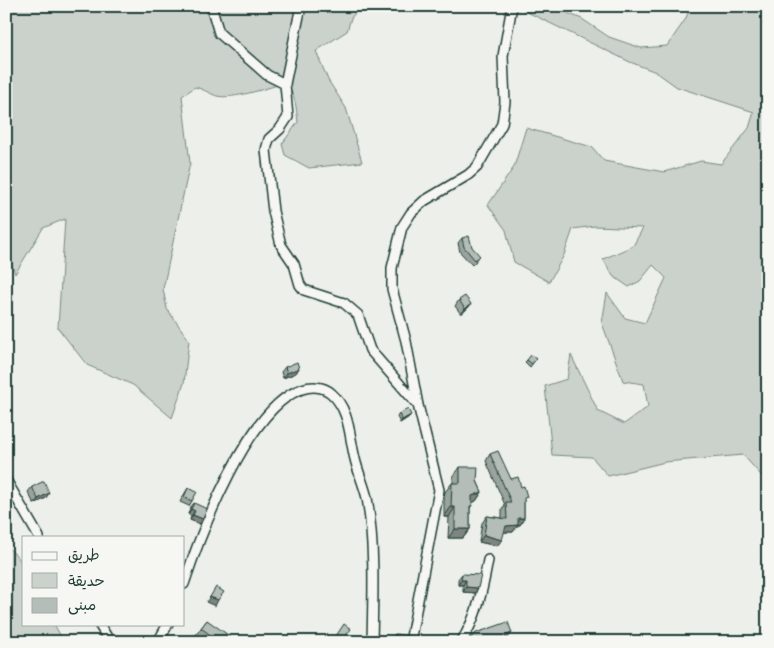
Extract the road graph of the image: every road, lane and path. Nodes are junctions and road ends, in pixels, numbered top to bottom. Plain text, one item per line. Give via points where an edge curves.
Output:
1 (211, 6) edge
2 (301, 6) edge
3 (512, 6) edge
4 (285, 84) junction
5 (418, 405) junction
6 (6, 480) edge
7 (38, 536) edge
8 (488, 560) dead end
9 (185, 581) edge
10 (100, 626) edge
11 (167, 626) edge
12 (110, 642) edge
13 (158, 642) edge
14 (372, 642) edge
15 (410, 642) edge
16 (461, 642) edge

1 - 4 street via 219,33 267,75
2 - 4 street
3 - 5 street via 503,56 505,102 502,124 477,167 411,213 402,227 392,268 392,289
4 - 5 street via 288,116 269,140 266,150 273,211 281,244 294,264 304,290 344,303 358,315 370,350
5 - 15 street via 439,490
6 - 7 street
8 - 16 street via 483,592
9 - 14 street via 212,507 262,420 276,403 291,392 312,386 330,392 343,408 366,497 370,525
10 - 12 street
11 - 13 street

